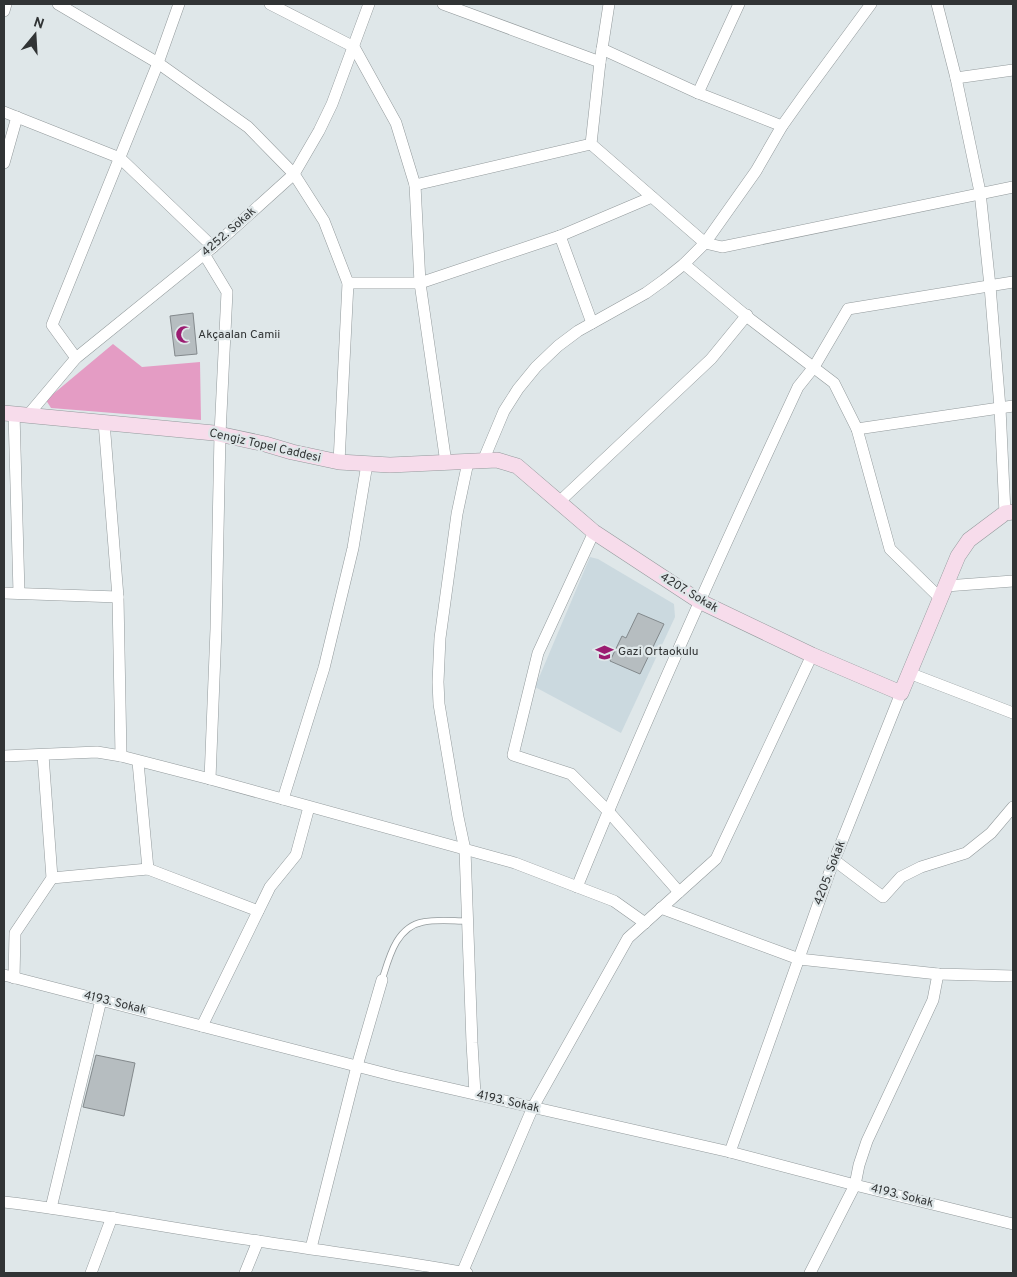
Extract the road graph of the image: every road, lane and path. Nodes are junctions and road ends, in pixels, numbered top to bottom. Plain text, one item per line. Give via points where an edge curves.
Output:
1 (6, 4) edge
2 (58, 4) edge
3 (178, 4) edge
4 (270, 4) edge
5 (369, 4) edge
6 (443, 4) edge
7 (609, 4) edge
8 (739, 4) edge
9 (871, 4) edge
10 (937, 4) edge
11 (4, 11) edge
12 (354, 47) junction
13 (602, 49) junction
14 (600, 62) junction
15 (158, 64) junction
16 (1013, 70) edge
17 (956, 78) junction
18 (698, 93) junction
19 (4, 112) edge
20 (17, 117) junction
21 (782, 126) junction
22 (590, 144) junction
23 (120, 158) junction
24 (4, 163) edge
25 (294, 174) junction
26 (415, 185) junction
27 (1013, 187) edge
28 (980, 192) junction
29 (652, 197) junction
30 (560, 236) junction
31 (705, 243) junction
32 (209, 250) junction
33 (684, 264) junction
34 (1013, 282) edge
35 (348, 283) junction
36 (420, 283) junction
37 (990, 286) junction
38 (747, 316) junction
39 (592, 323) junction
40 (76, 358) junction
41 (814, 368) junction
42 (1013, 406) edge
43 (1000, 408) junction
44 (15, 414) edge
45 (104, 422) junction
46 (857, 428) junction
47 (220, 434) junction
48 (490, 460) junction
49 (339, 462) junction
50 (468, 462) junction
51 (446, 463) junction
52 (367, 464) junction
53 (559, 502) junction
54 (1009, 512) edge
55 (594, 532) junction
56 (1013, 582) edge
57 (4, 593) edge
58 (18, 593) junction
59 (943, 593) junction
60 (118, 596) junction
61 (698, 601) junction
62 (812, 655) junction
63 (909, 673) junction
64 (901, 693) junction
65 (1013, 713) edge
66 (42, 755) junction
67 (4, 756) edge
68 (121, 756) junction
69 (138, 762) junction
70 (210, 779) junction
71 (283, 800) junction
72 (1013, 806) edge
73 (309, 807) junction
74 (608, 811) junction
75 (465, 850) junction
76 (834, 860) junction
77 (148, 869) junction
78 (52, 878) junction
79 (577, 886) junction
80 (679, 892) junction
81 (661, 908) junction
82 (258, 911) junction
83 (467, 921) junction
84 (645, 923) junction
85 (799, 959) junction
86 (938, 974) junction
87 (1013, 976) edge
88 (9, 977) edge
89 (382, 980) joint
90 (101, 1000) junction
91 (202, 1026) junction
92 (357, 1066) junction
93 (475, 1094) junction
94 (533, 1107) junction
95 (730, 1152) junction
96 (855, 1185) junction
97 (4, 1202) edge
98 (51, 1208) junction
99 (112, 1217) junction
100 (1013, 1224) edge
101 (258, 1242) junction
102 (311, 1248) junction
103 (90, 1273) edge
104 (245, 1273) edge
105 (464, 1273) edge
106 (810, 1273) edge

1 - 11 street
2 - 15 street
3 - 15 street
4 - 12 street
5 - 12 street, 4252. Sokak
6 - 14 street
7 - 13 street
8 - 18 street
9 - 21 street
10 - 17 street
12 - 25 street, 4252. Sokak via 324,122
12 - 26 street via 396,123
13 - 14 street
13 - 18 street
14 - 22 street
15 - 23 street
15 - 25 street via 248,127
16 - 17 street
17 - 28 street
18 - 21 street
19 - 20 street
20 - 23 street
20 - 24 street
21 - 31 street via 756,171
22 - 26 street
22 - 29 street
23 - 32 street
23 - 40 street via 52,325
25 - 32 street, 4252. Sokak
25 - 35 street via 324,221
26 - 36 street
27 - 28 street
28 - 31 street via 722,247
28 - 37 street
29 - 30 street
29 - 31 street
30 - 36 street
30 - 39 street
31 - 33 street
32 - 40 street, 4252. Sokak
32 - 47 street via 227,292
33 - 38 street
33 - 39 street via 646,293
34 - 37 street
35 - 36 street
35 - 49 street
36 - 51 street
37 - 41 street via 848,309
37 - 43 street
38 - 41 street
38 - 53 street via 710,359
39 - 48 street via 558,346 518,389 504,411
40 - 44 street, 4252. Sokak
41 - 46 street via 834,383
41 - 61 street via 798,387
42 - 43 street
43 - 46 street
43 - 54 street
44 - 45 street, Cengiz Topel Caddesi
44 - 58 street
45 - 47 street, Cengiz Topel Caddesi
45 - 60 street
46 - 59 street via 890,549
47 - 49 street, Cengiz Topel Caddesi
47 - 70 street
48 - 50 street, Cengiz Topel Caddesi
48 - 53 street, 4207. Sokak via 517,466
49 - 52 street, Cengiz Topel Caddesi
50 - 51 street, Cengiz Topel Caddesi
50 - 75 street via 457,514 440,638 438,682
51 - 52 street, Cengiz Topel Caddesi
52 - 71 street via 353,548 324,668
53 - 55 street, 4207. Sokak
54 - 59 street, 4205. Sokak via 969,540 958,556
55 - 61 street, 4207. Sokak
55 - 74 street via 538,652 513,755 571,774
56 - 59 street
57 - 58 street
58 - 60 street
59 - 63 street, 4205. Sokak
60 - 68 street
61 - 62 street, 4207. Sokak
61 - 74 street
62 - 64 street, 4207. Sokak
62 - 80 street via 716,859
63 - 64 street, 4205. Sokak
63 - 65 street
64 - 76 street, 4205. Sokak
66 - 67 street
66 - 68 street via 97,752
66 - 78 street
68 - 69 street
69 - 70 street
69 - 77 street
70 - 71 street
71 - 73 street
72 - 76 street via 991,833 966,853 901,877 883,897
73 - 75 street
73 - 82 street via 296,855 270,887
74 - 79 street
74 - 80 street
75 - 79 street via 516,863
75 - 83 street
76 - 85 street, 4205. Sokak
77 - 78 street
77 - 82 street
78 - 88 street via 15,933
79 - 84 street via 614,901
80 - 81 street
81 - 84 street
81 - 85 street
82 - 91 street
83 - 89 lane via 423,922 412,926 396,942
83 - 93 street
84 - 94 street via 628,938
85 - 86 street
85 - 95 street, 4205. Sokak
86 - 87 street
86 - 96 street via 933,1000 867,1141
88 - 90 street, 4193. Sokak
89 - 92 street
90 - 91 street, 4193. Sokak
90 - 98 street
91 - 92 street, 4193. Sokak
92 - 93 street, 4193. Sokak
92 - 102 street
93 - 94 street, 4193. Sokak
94 - 95 street, 4193. Sokak
94 - 105 street
95 - 96 street, 4193. Sokak
96 - 100 street, 4193. Sokak
96 - 106 street
97 - 98 street
98 - 99 street
99 - 101 street
99 - 103 street
101 - 102 street
101 - 104 street
102 - 105 street

